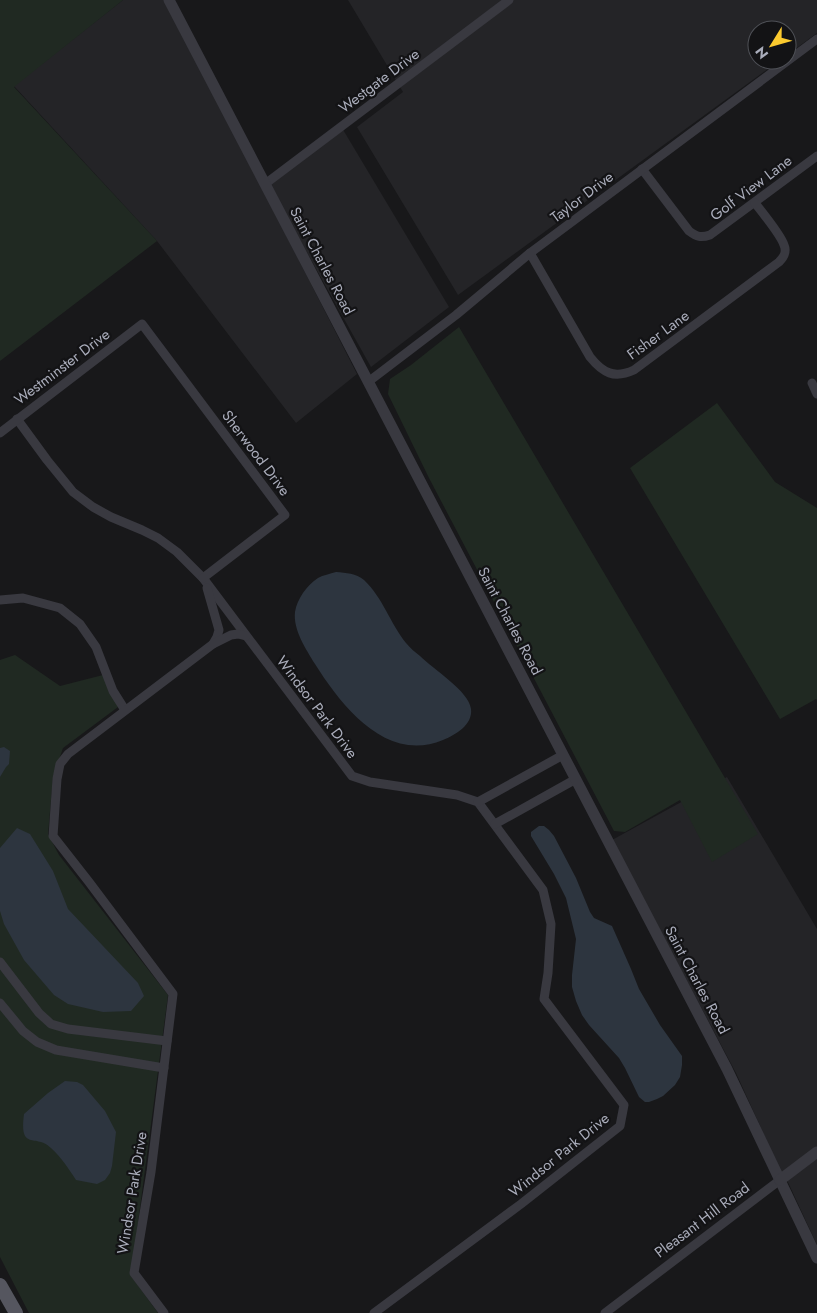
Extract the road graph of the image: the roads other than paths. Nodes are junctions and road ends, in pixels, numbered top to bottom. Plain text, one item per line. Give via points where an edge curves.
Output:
1 (169, 0) edge
2 (510, 0) edge
3 (817, 39) edge
4 (817, 156) edge
5 (642, 170) junction
6 (265, 184) junction
7 (755, 203) junction
8 (530, 253) junction
9 (142, 324) joint
10 (368, 382) junction
11 (812, 383) dead end
12 (817, 394) edge
13 (17, 419) junction
14 (0, 433) edge
15 (203, 578) junction
16 (0, 600) edge
17 (246, 636) junction
18 (213, 644) junction
19 (125, 710) junction
20 (563, 755) junction
21 (576, 779) junction
22 (478, 802) junction
23 (495, 824) junction
24 (0, 962) edge
25 (0, 1003) edge
26 (167, 1041) junction
27 (164, 1068) junction
28 (817, 1152) edge
29 (780, 1180) junction
30 (817, 1258) edge
31 (0, 1285) edge
32 (16, 1313) edge
33 (164, 1313) edge
34 (374, 1313) edge
35 (605, 1313) edge

1 - 6 street, Saint Charles Road
2 - 6 street, Westgate Drive
3 - 5 street, Taylor Drive
4 - 7 street, Golf View Lane
5 - 7 street, Golf View Lane via 696,237 710,235
5 - 8 street, Taylor Drive
6 - 10 street, Saint Charles Road
7 - 8 street, Fisher Lane via 783,242 784,258 634,370 622,374 604,372 590,357
8 - 10 street, Taylor Drive via 456,316
9 - 13 street, Westminster Drive
9 - 15 street, Sherwood Drive via 285,515
10 - 20 street, Saint Charles Road
11 - 12 street
13 - 14 street, Westminster Drive
13 - 15 street via 73,492 111,517 158,538
15 - 17 street
15 - 18 street via 219,630
16 - 19 street via 23,598 60,608 80,624 96,647 113,691
17 - 18 street, Windsor Park Drive via 230,635
17 - 22 street, Windsor Park Drive via 352,776 370,782 457,795
18 - 19 street, Windsor Park Drive
19 - 26 street, Windsor Park Drive via 68,754 60,764 53,836 173,994
20 - 21 street, Saint Charles Road
20 - 22 street
21 - 23 street
21 - 29 street, Saint Charles Road
22 - 23 street, Windsor Park Drive
23 - 34 street, Windsor Park Drive via 543,890 550,924 544,999 624,1105 620,1126
24 - 26 street via 39,1013 52,1024 68,1029
25 - 27 street via 23,1031 37,1042 56,1050
26 - 27 street, Windsor Park Drive
27 - 33 street, Windsor Park Drive via 134,1273
28 - 29 street, Pleasant Hill Road
29 - 30 street, Saint Charles Road
29 - 35 street, Pleasant Hill Road
31 - 32 main road

